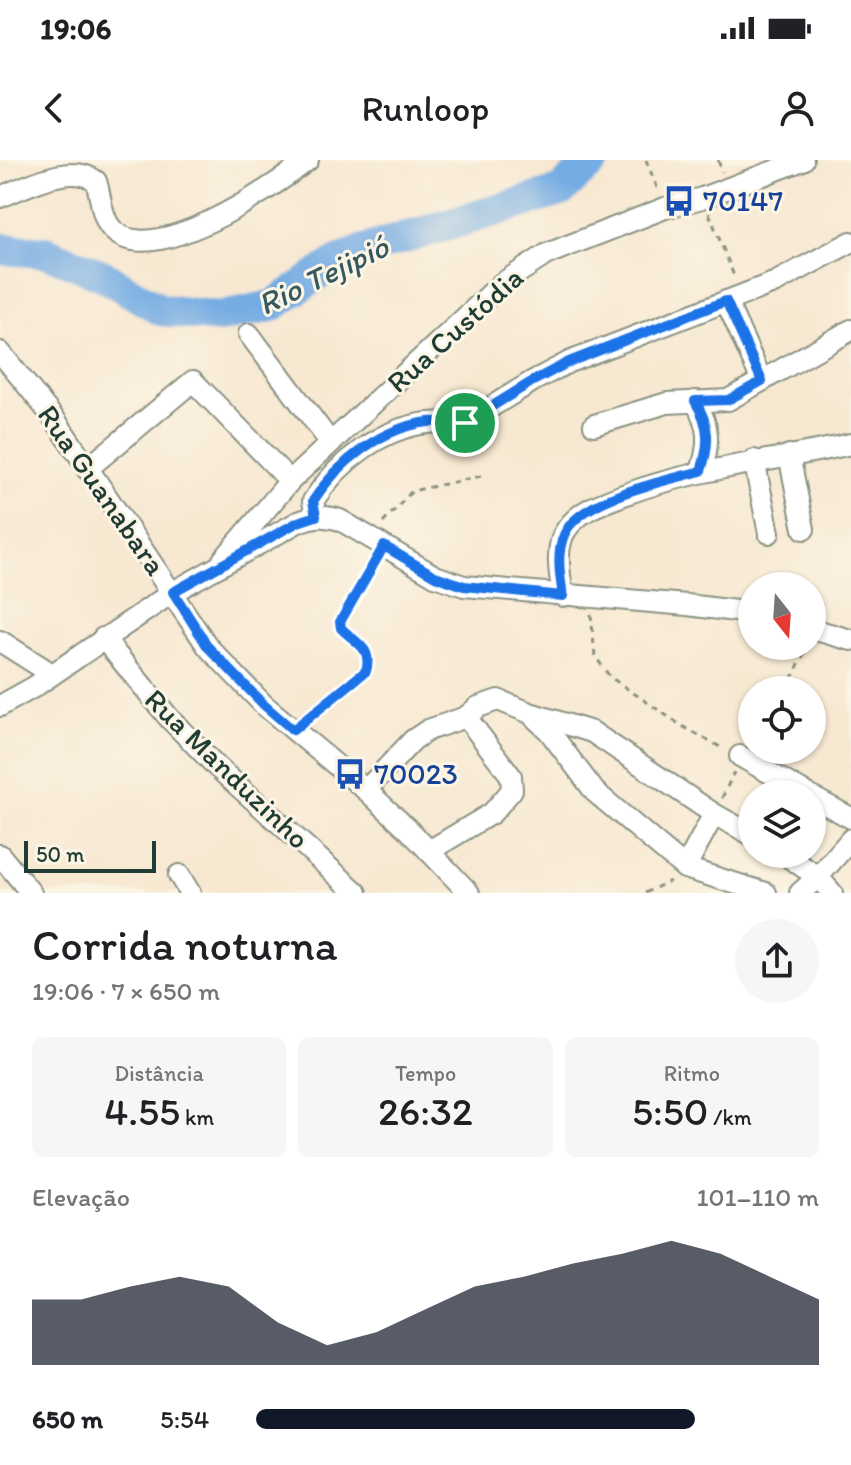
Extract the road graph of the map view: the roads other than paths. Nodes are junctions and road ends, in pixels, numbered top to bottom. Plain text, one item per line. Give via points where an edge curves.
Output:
1 (803, 160) edge
2 (302, 164) edge
3 (781, 164) edge
4 (0, 197) edge
5 (851, 242) edge
6 (734, 298) junction
7 (851, 330) edge
8 (249, 334) dead end
9 (2, 359) edge
10 (762, 381) junction
11 (695, 401) junction
12 (594, 425) dead end
13 (330, 442) junction
14 (851, 444) edge
15 (789, 455) junction
16 (754, 460) junction
17 (87, 469) junction
18 (701, 471) junction
19 (290, 481) junction
20 (316, 516) junction
21 (804, 529) dead end
22 (769, 533) dead end
23 (212, 572) junction
24 (173, 592) junction
25 (563, 596) junction
26 (738, 611) edge
27 (826, 633) edge
28 (103, 638) junction
29 (851, 640) edge
30 (0, 641) edge
31 (52, 674) junction
32 (0, 706) edge
33 (530, 713) junction
34 (466, 717) junction
35 (754, 764) edge
36 (782, 780) edge
37 (366, 790) junction
38 (826, 804) edge
39 (714, 814) junction
40 (851, 818) edge
41 (738, 827) edge
42 (851, 839) edge
43 (429, 851) junction
44 (0, 855) edge
45 (685, 868) junction
46 (805, 868) edge
47 (179, 875) dead end
48 (818, 877) junction
49 (31, 893) edge
50 (190, 893) edge
51 (357, 893) edge
52 (469, 893) edge
53 (766, 893) edge
54 (800, 893) edge
55 (832, 893) edge

1 - 3 street, Rua Custódia
2 - 4 street via 217,219 152,239 121,235 111,228 96,181 85,175 55,177
3 - 13 street, Rua Custódia via 523,267
5 - 6 street
6 - 10 street
6 - 20 street via 569,362 465,423 432,422 378,438 325,482 313,501
7 - 10 street
8 - 13 street
9 - 17 street, Rua Guanabara via 56,421
10 - 11 street via 728,400
11 - 12 street via 646,408
11 - 18 street via 709,437
13 - 19 street, Rua Custódia
14 - 15 street
15 - 16 street
15 - 21 street
16 - 18 street
16 - 22 street
17 - 19 street via 193,381
17 - 24 street, Rua Guanabara
18 - 25 street via 580,514 565,531 559,549
19 - 23 street, Rua Custódia
20 - 23 street
20 - 25 street via 340,520 435,576 464,586
23 - 24 street
24 - 28 street
24 - 37 street, Rua Guanabara via 208,647 264,705
25 - 26 street
27 - 29 street
28 - 31 street
28 - 51 street, Rua Manduzinho via 217,767
30 - 31 street
31 - 32 street
33 - 34 street via 498,700
33 - 39 street via 592,732
33 - 45 street via 595,792
34 - 37 street via 437,724 413,740
34 - 43 street via 511,776 512,790 492,813
35 - 36 street
37 - 43 street, Rua Guanabara
38 - 40 street
39 - 41 street
39 - 45 street
42 - 48 street
43 - 52 street, Rua Guanabara
44 - 49 street
45 - 53 street
46 - 48 street
47 - 50 street
48 - 54 street
48 - 55 street

